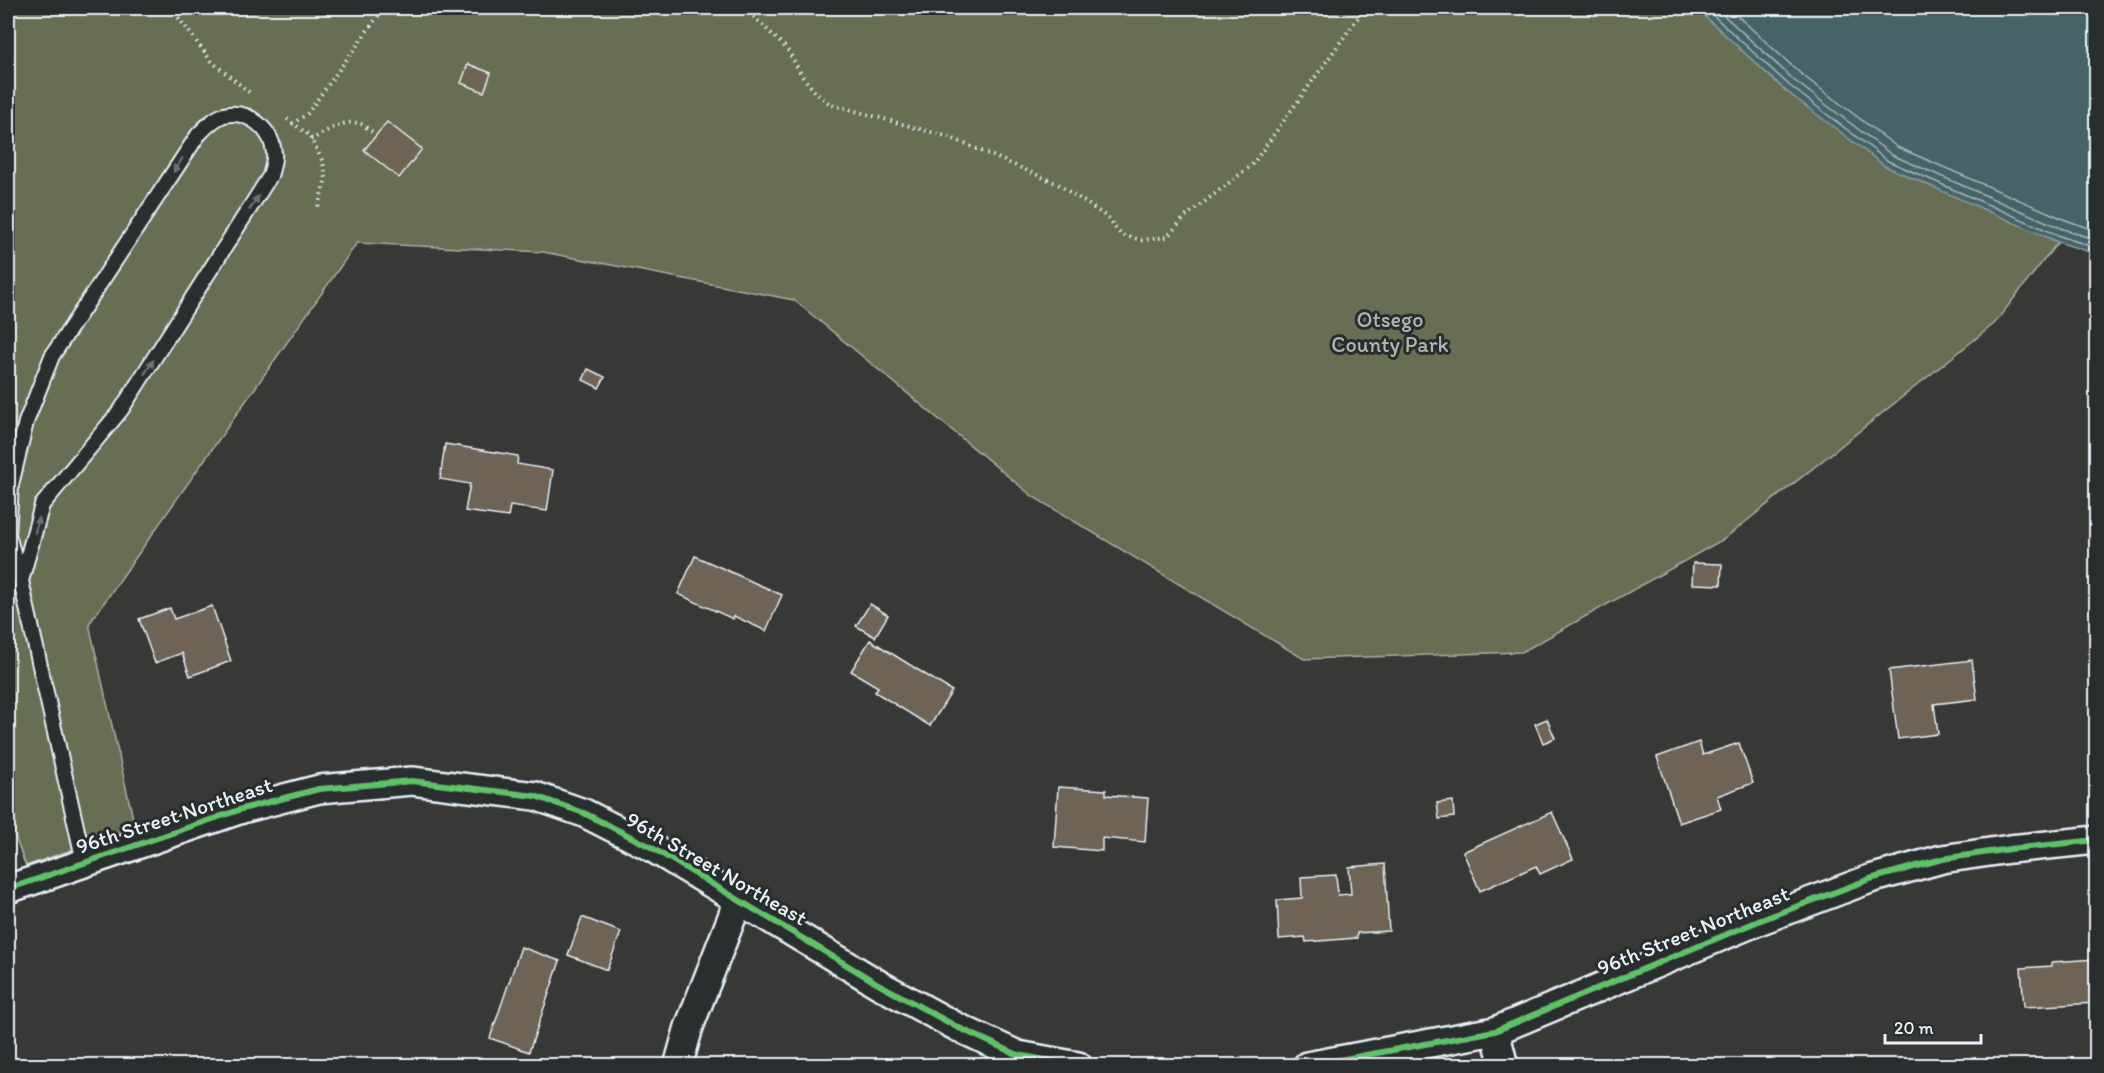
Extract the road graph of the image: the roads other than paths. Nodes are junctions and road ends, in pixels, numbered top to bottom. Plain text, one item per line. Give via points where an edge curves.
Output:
1 (21, 581) junction
2 (2097, 840) edge
3 (84, 862) junction
4 (8, 890) edge
5 (739, 899) junction
6 (1495, 1031) junction
7 (678, 1065) edge
8 (1078, 1065) edge
9 (1306, 1065) edge
10 (1504, 1065) edge

1 -> 1 lane via 42,505 121,410 270,176 275,155 271,138 260,123 241,115 224,115 198,135 52,356 26,422 11,485 8,535
1 - 3 lane
2 - 6 street, 96th Street Northeast via 1942,859 1870,879
3 - 4 street, 96th Street Northeast
3 - 5 street, 96th Street Northeast via 242,809 319,789 412,781 535,796 584,813
5 - 7 street
5 - 8 street, 96th Street Northeast via 957,1027 1018,1055
6 - 9 street, 96th Street Northeast
6 - 10 street

